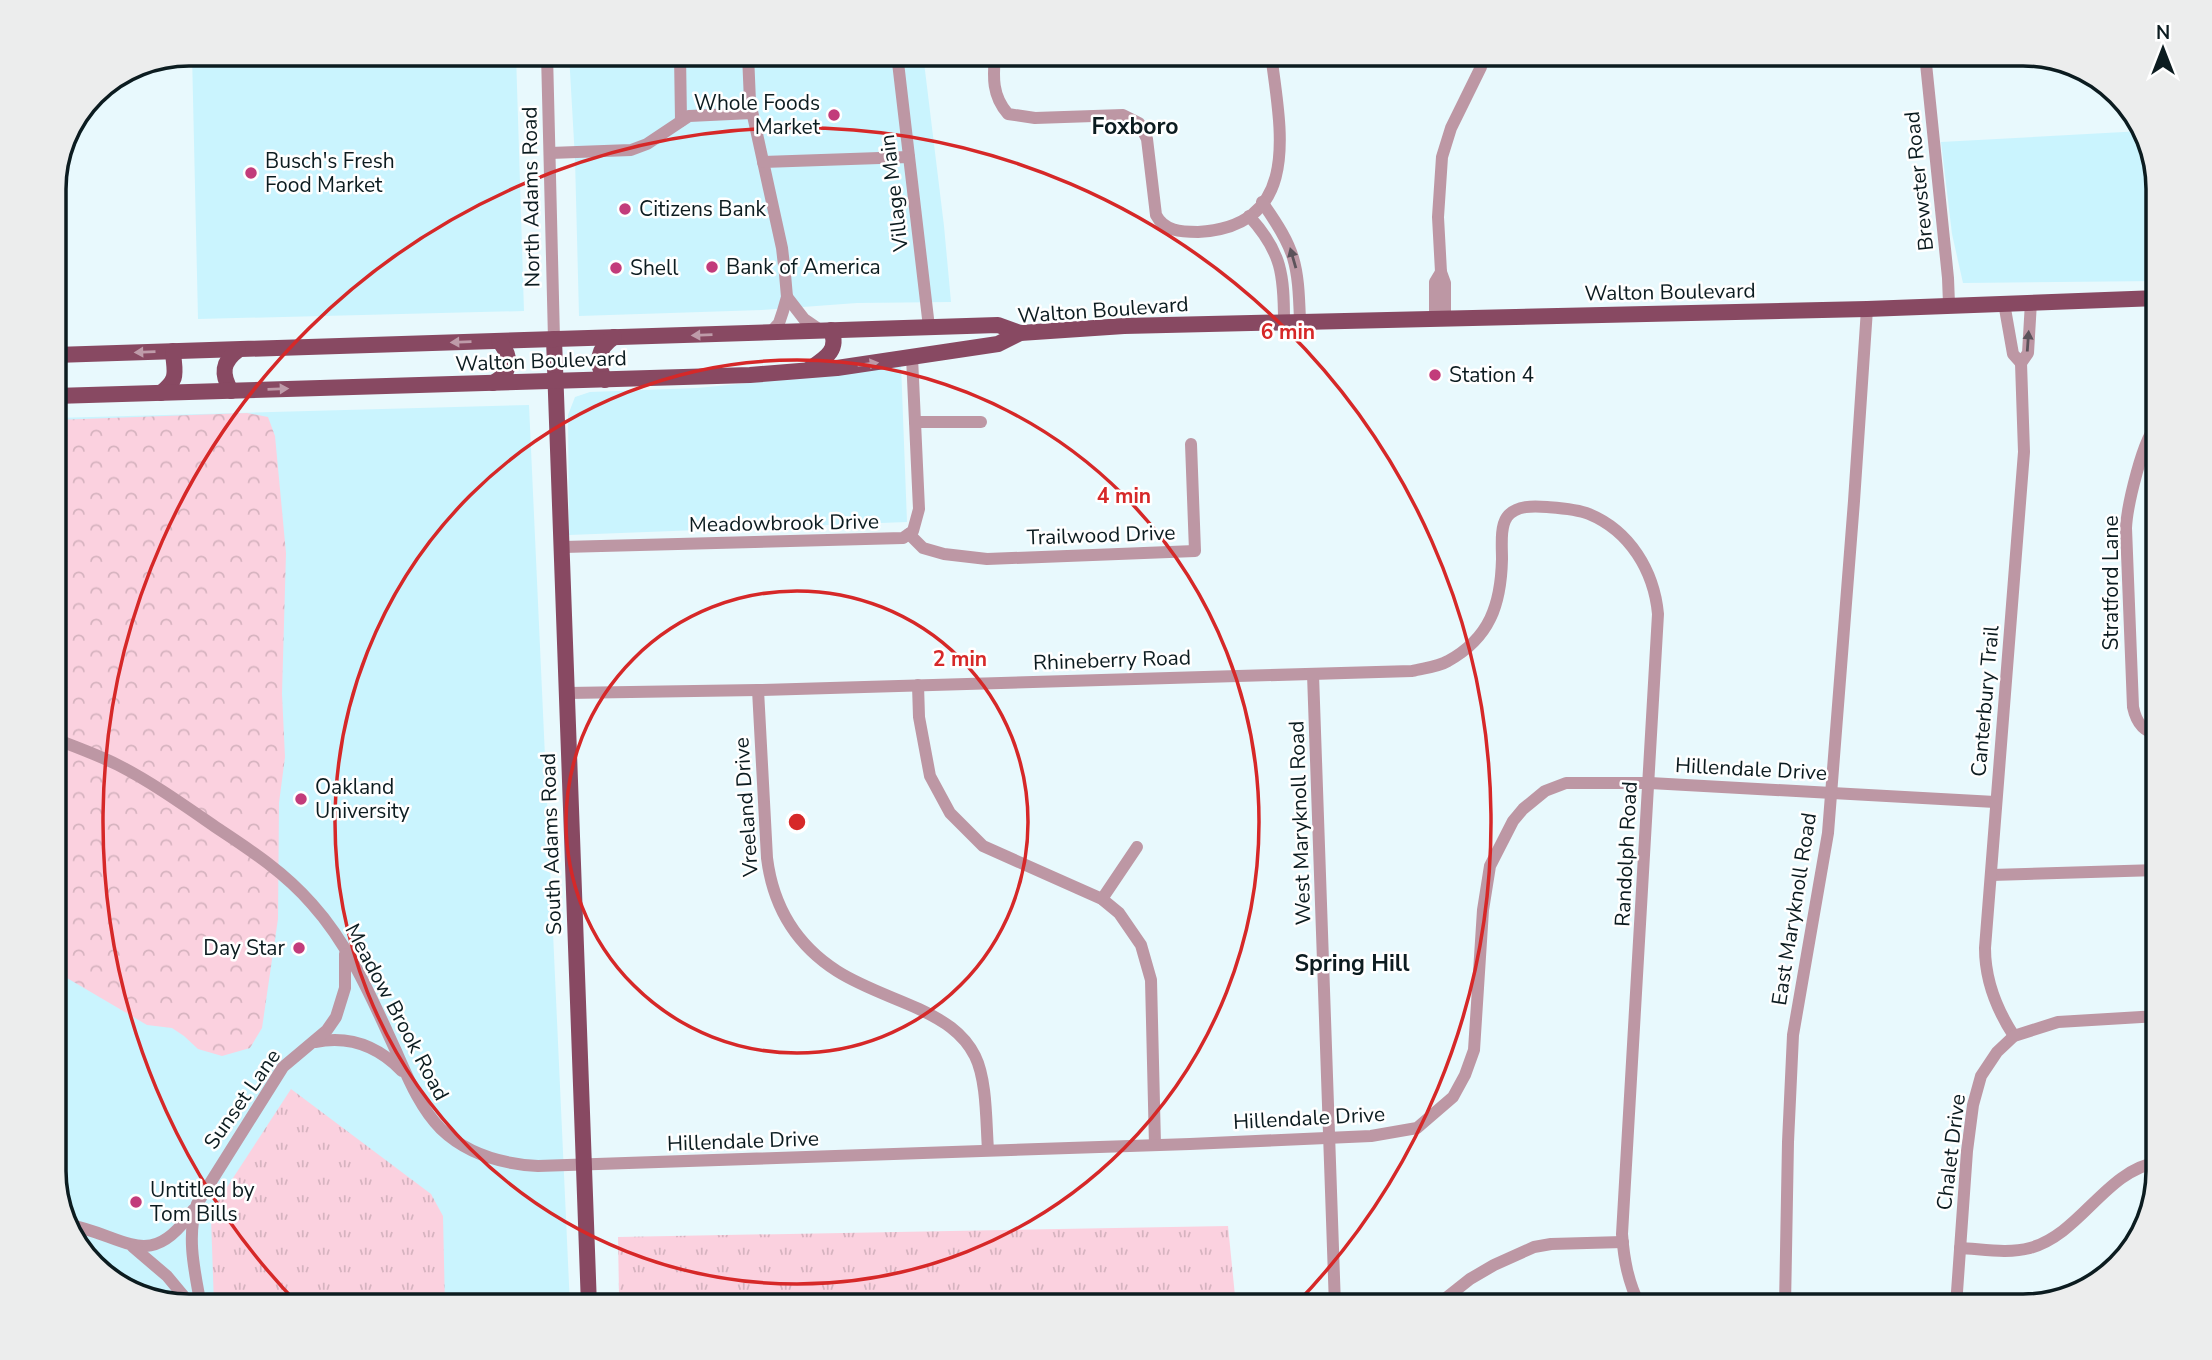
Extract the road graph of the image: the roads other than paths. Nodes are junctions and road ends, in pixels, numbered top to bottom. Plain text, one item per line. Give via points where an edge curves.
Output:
1 (547, 66) edge
2 (680, 66) edge
3 (748, 66) edge
4 (898, 66) edge
5 (994, 66) edge
6 (1272, 66) edge
7 (1481, 66) edge
8 (1926, 66) edge
9 (752, 113) junction
10 (681, 121) junction
11 (550, 153) junction
12 (909, 156) junction
13 (763, 162) junction
14 (1262, 202) junction
15 (1249, 216) junction
16 (787, 297) junction
17 (2145, 298) edge
18 (2031, 302) junction
19 (2004, 303) junction
20 (1949, 304) junction
21 (1867, 309) junction
22 (1440, 318) junction
23 (1292, 321) junction
24 (929, 327) junction
25 (947, 327) junction
26 (825, 330) junction
27 (770, 333) junction
28 (1020, 333) junction
29 (614, 337) junction
30 (554, 338) junction
31 (499, 341) junction
32 (238, 350) junction
33 (173, 351) junction
34 (944, 352) junction
35 (67, 355) edge
36 (912, 357) junction
37 (2021, 363) junction
38 (806, 371) junction
39 (605, 380) junction
40 (555, 382) junction
41 (493, 383) junction
42 (231, 391) junction
43 (161, 393) junction
44 (67, 396) edge
45 (915, 422) junction
46 (981, 422) dead end
47 (1191, 444) dead end
48 (2145, 446) edge
49 (1508, 515) joint
50 (909, 534) junction
51 (563, 547) junction
52 (1313, 674) junction
53 (918, 685) junction
54 (758, 690) junction
55 (567, 693) junction
56 (2146, 730) edge
57 (67, 744) edge
58 (1650, 783) junction
59 (1831, 793) junction
60 (1995, 802) junction
61 (1137, 847) dead end
62 (2146, 870) edge
63 (1991, 875) junction
64 (1102, 899) junction
65 (343, 946) junction
66 (2146, 1017) edge
67 (2014, 1036) junction
68 (313, 1042) junction
69 (409, 1080) junction
70 (1330, 1137) junction
71 (1155, 1145) junction
72 (988, 1150) junction
73 (583, 1166) junction
74 (2146, 1166) edge
75 (197, 1204) junction
76 (82, 1229) edge
77 (1623, 1242) junction
78 (130, 1245) junction
79 (1960, 1248) junction
80 (181, 1293) edge
81 (199, 1294) edge
82 (588, 1294) edge
83 (1335, 1294) edge
84 (1451, 1294) edge
85 (1634, 1294) edge
86 (1785, 1294) edge
87 (1957, 1294) edge

1 - 11 street, North Adams Road
2 - 10 street
3 - 9 street
4 - 12 street, Village Main
5 - 15 street via 999,104 1008,114 1035,118 1123,115 1139,123 1147,139 1153,204 1160,223 1178,232 1210,231
6 - 14 street via 1281,153 1269,195
7 - 22 street via 1443,148 1438,217 1445,283
8 - 20 street, Brewster Road
9 - 10 street via 696,115
9 - 13 street
10 - 11 street via 631,150
11 - 30 street, North Adams Road
12 - 13 street
12 - 24 street, Village Main
13 - 16 street via 782,248
14 - 15 street
23 -> 14 street via 1299,279 1293,252
15 - 23 street via 1275,250
16 - 26 street via 804,319
16 - 27 street via 782,317
17 - 18 main road, Walton Boulevard
18 - 19 main road, Walton Boulevard
37 -> 18 street, Canterbury Trail via 2028,353
19 - 20 main road, Walton Boulevard
19 - 37 street, Canterbury Trail via 2013,354
20 - 21 main road, Walton Boulevard
21 - 22 main road, Walton Boulevard
21 - 59 street, East Maryknoll Road
22 - 23 main road, Walton Boulevard
23 - 28 main road, Walton Boulevard
24 - 25 main road, Walton Boulevard
24 - 26 main road, Walton Boulevard
25 - 28 main road, Walton Boulevard via 998,325
25 - 34 main road via 951,338
26 - 27 main road, Walton Boulevard
26 - 38 main road via 834,342 832,350
27 -> 29 main road, Walton Boulevard
28 - 34 main road, Walton Boulevard via 998,344
29 - 30 main road, Walton Boulevard
29 - 39 main road via 598,356
30 - 31 main road, Walton Boulevard
30 - 40 main road, South Adams Road
31 -> 32 main road, Walton Boulevard
31 - 41 main road via 509,365 504,376
32 - 33 main road, Walton Boulevard
32 - 42 main road via 224,368
33 -> 35 main road, Walton Boulevard
33 - 43 main road via 175,377
34 - 36 main road, Walton Boulevard
38 -> 36 main road, Walton Boulevard
36 - 45 street, Meadowbrook Drive
37 - 60 street, Canterbury Trail via 2024,452
38 - 39 main road, Walton Boulevard
39 - 40 main road, Walton Boulevard
40 - 41 main road, Walton Boulevard
40 - 51 main road, South Adams Road
42 -> 41 main road, Walton Boulevard
42 - 43 main road, Walton Boulevard
43 - 44 main road, Walton Boulevard
45 - 46 street
45 - 50 street, Meadowbrook Drive via 919,509
47 - 50 street, Trailwood Drive via 1195,551 987,559 923,548
48 - 56 street, Stratford Lane via 2126,516 2126,536 2133,707
49 - 52 street, Rhineberry Road via 1497,606 1471,645 1446,663 1412,671
49 - 58 street, Randolph Road via 1520,507 1538,506 1587,513 1616,529 1641,558 1657,595 1658,614
50 - 51 street, Meadowbrook Drive via 888,540
51 - 55 main road, South Adams Road
52 - 53 street, Rhineberry Road
52 - 70 street, West Maryknoll Road
53 - 54 street, Rhineberry Road
53 - 64 street via 930,776 950,813 983,846
54 - 55 street, Rhineberry Road
54 - 72 street, Vreeland Drive via 766,858 783,914 795,933 838,972 945,1022 966,1041 983,1086
55 - 73 main road, South Adams Road
57 - 65 street, Meadow Brook Road via 126,769 260,856 314,905
58 - 59 street, Hillendale Drive
58 - 70 street, Hillendale Drive via 1566,783 1545,790 1522,810 1490,866 1474,1050 1453,1097 1416,1128
58 - 77 street, Randolph Road
59 - 60 street, Hillendale Drive
59 - 86 street, East Maryknoll Road via 1793,1035
60 - 63 street, Canterbury Trail
61 - 64 street
62 - 63 street
63 - 67 street, Canterbury Trail via 1985,965 2003,1019
64 - 71 street via 1133,930 1151,980
65 - 68 street, Sunset Lane via 342,1003 332,1023
65 - 69 street, Meadow Brook Road
66 - 67 street, Chalet Drive via 2058,1022
67 - 79 street, Chalet Drive via 1980,1076 1967,1151
68 - 69 street via 362,1043 383,1054
68 - 75 street, Sunset Lane via 283,1067
69 - 73 street, Meadow Brook Road via 432,1118 475,1152 515,1164
70 - 71 street, Hillendale Drive
70 - 83 street, West Maryknoll Road
71 - 72 street, Hillendale Drive
72 - 73 street, Hillendale Drive
73 - 82 main road, South Adams Road
74 - 79 street via 2106,1190 2067,1227 2030,1248
75 - 78 street via 166,1240 145,1247
75 - 81 street, Sunset Lane via 192,1238
76 - 78 street
77 - 84 street via 1535,1247 1494,1265
77 - 85 street, Randolph Road
78 - 80 street
79 - 87 street, Chalet Drive

